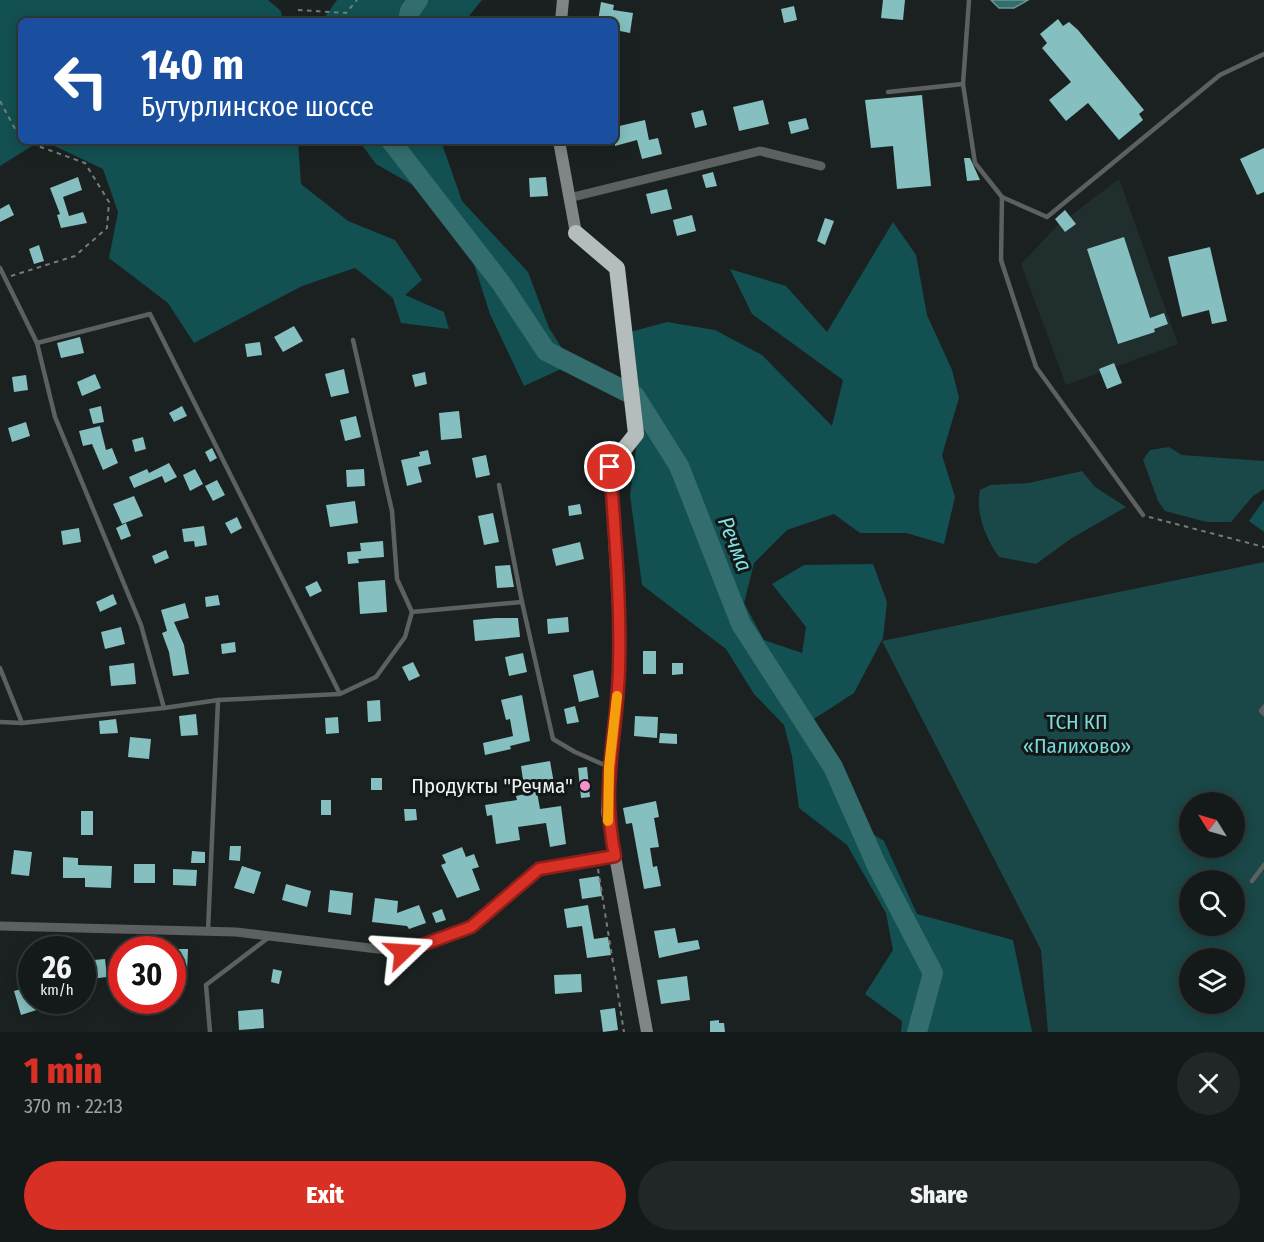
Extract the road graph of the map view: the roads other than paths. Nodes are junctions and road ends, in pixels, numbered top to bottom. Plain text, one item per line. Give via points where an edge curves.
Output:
1 (563, 0) edge
2 (969, 0) edge
3 (561, 18) edge
4 (1264, 54) edge
5 (963, 84) junction
6 (888, 92) dead end
7 (560, 144) edge
8 (821, 166) dead end
9 (1002, 197) junction
10 (569, 198) junction
11 (576, 233) joint
12 (0, 268) edge
13 (353, 340) dead end
14 (37, 343) junction
15 (610, 467) joint
16 (499, 485) dead end
17 (1143, 516) road end
18 (522, 602) junction
19 (412, 612) junction
20 (0, 668) edge
21 (340, 694) junction
22 (218, 700) junction
23 (1264, 707) edge
24 (164, 708) junction
25 (1264, 714) edge
26 (0, 722) edge
27 (22, 723) junction
28 (609, 767) junction
29 (615, 856) junction
30 (1264, 865) edge
31 (1252, 881) dead end
32 (0, 926) edge
33 (208, 932) junction
34 (270, 936) junction
35 (210, 1032) edge
36 (647, 1032) edge

1 - 3 main road
2 - 5 lane
4 - 9 lane via 1220,75 1047,217
5 - 6 lane
5 - 9 lane via 975,163
7 - 10 main road
8 - 10 street via 760,150
9 - 17 lane via 1001,260 1036,367
10 - 11 main road
11 - 15 highway via 617,268 636,434
12 - 14 lane
13 - 19 lane via 392,511 397,579
14 - 21 lane via 150,314
14 - 24 lane via 55,417 141,625
15 - 28 main road via 620,641
16 - 18 lane
18 - 19 lane
18 - 28 lane via 553,739
19 - 21 lane via 405,637 376,677
20 - 27 lane
21 - 22 lane
22 - 24 lane
22 - 33 lane
23 - 25 lane
24 - 27 lane
26 - 27 lane
28 - 29 main road via 608,812
29 - 34 street via 539,869 471,927 403,952
29 - 36 main road
30 - 31 lane
32 - 33 street
33 - 34 street
34 - 35 lane via 206,985

